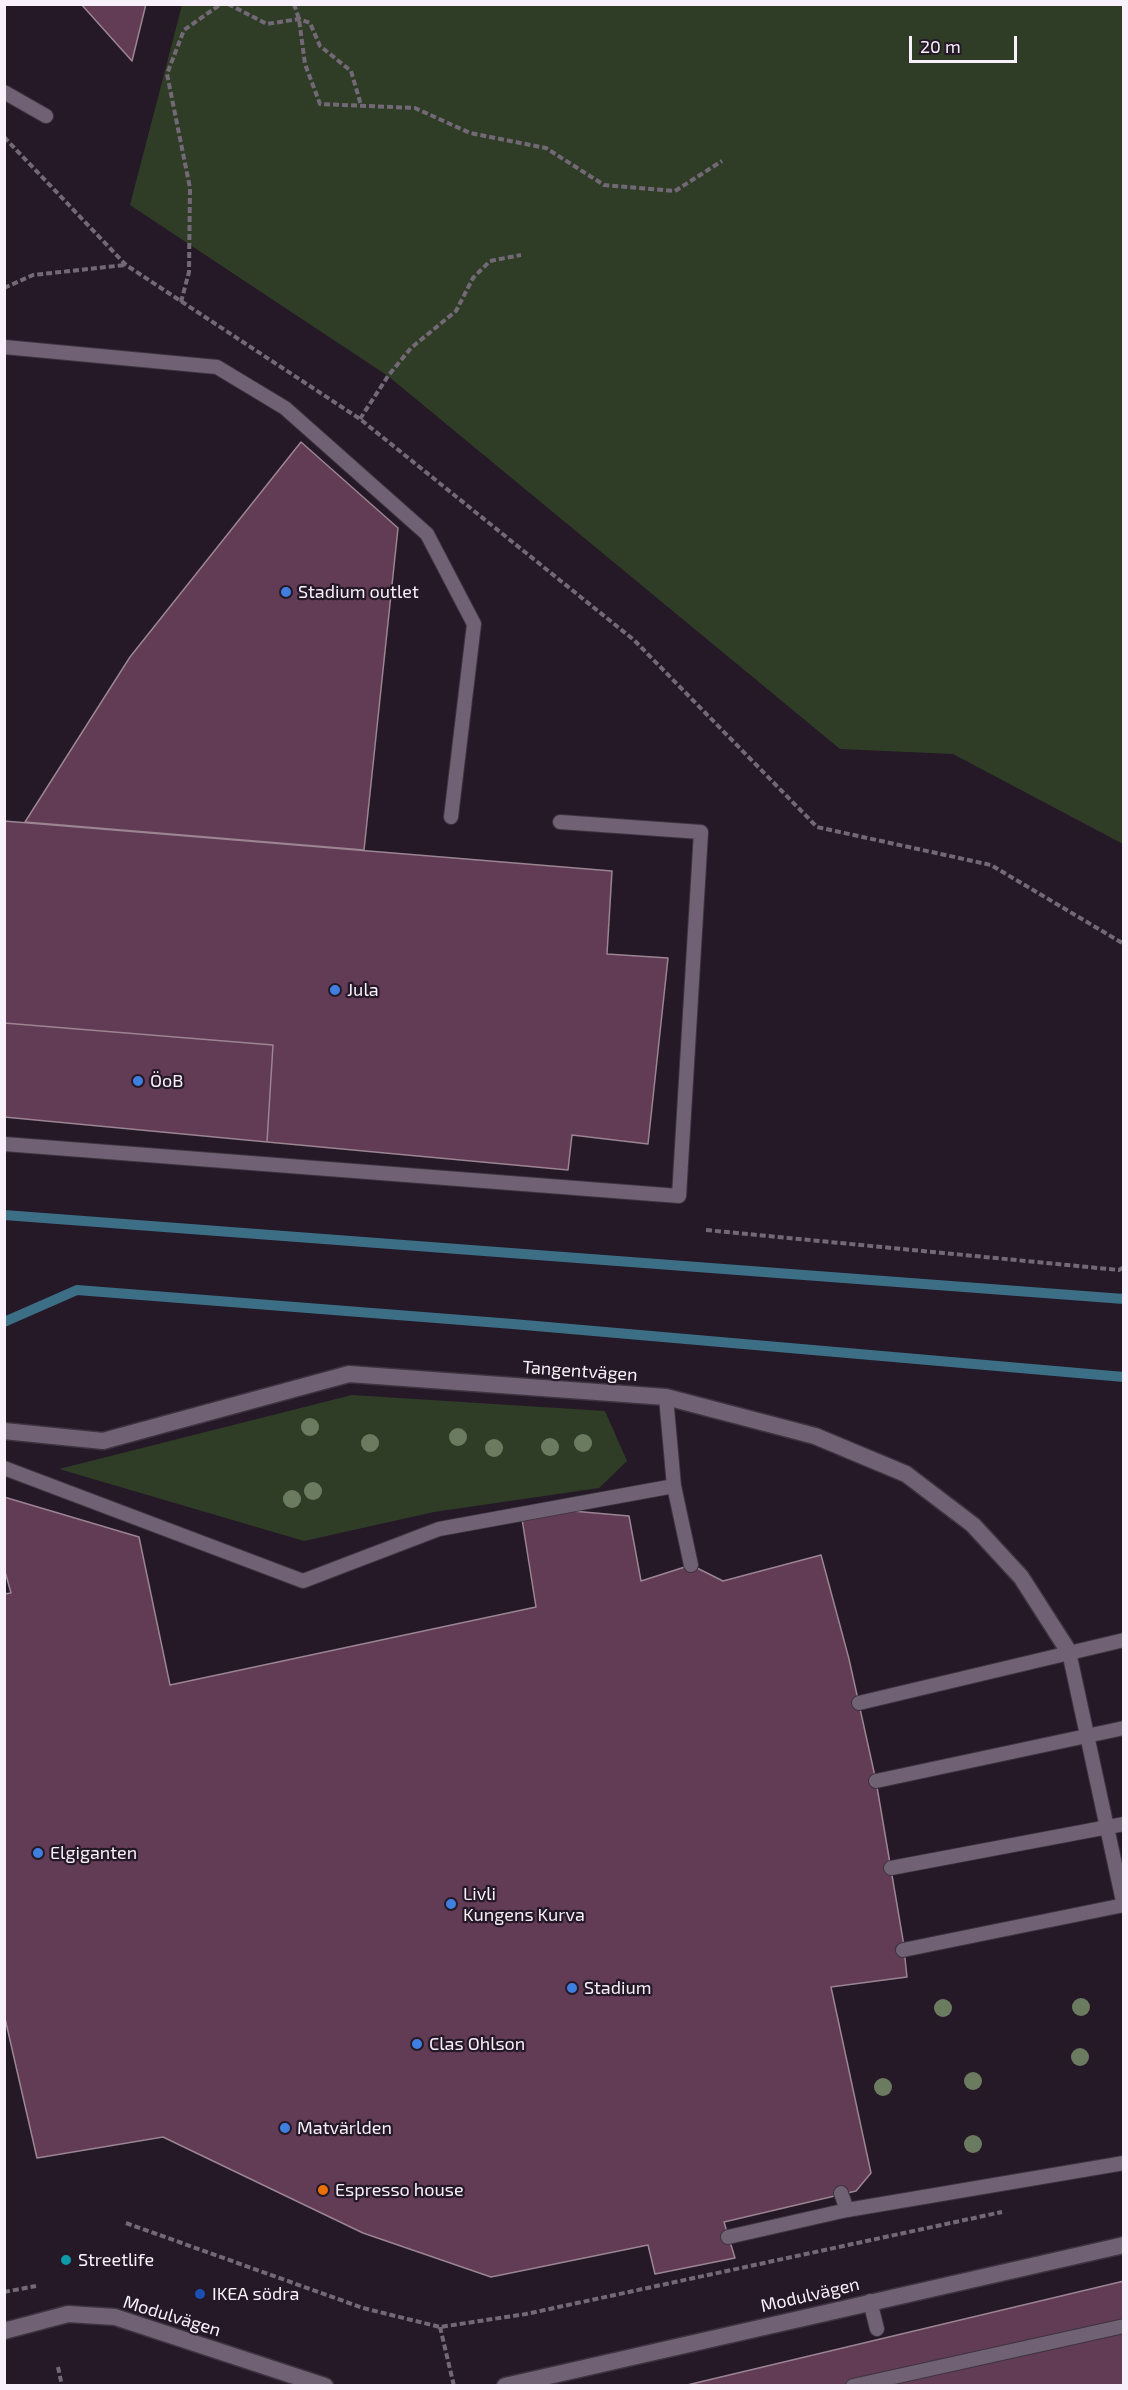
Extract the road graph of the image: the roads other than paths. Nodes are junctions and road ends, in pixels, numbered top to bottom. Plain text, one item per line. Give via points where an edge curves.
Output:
1 (4, 92) edge
2 (46, 116) dead end
3 (4, 347) edge
4 (451, 817) dead end
5 (560, 822) dead end
6 (4, 1144) edge
7 (666, 1397) junction
8 (4, 1431) edge
9 (4, 1468) edge
10 (674, 1486) junction
11 (692, 1565) dead end
12 (1124, 1640) edge
13 (1069, 1652) junction
14 (860, 1702) dead end
15 (1124, 1728) edge
16 (1087, 1736) junction
17 (876, 1781) dead end
18 (1124, 1824) edge
19 (1107, 1827) junction
20 (891, 1868) dead end
21 (1123, 1906) edge
22 (903, 1950) dead end
23 (1124, 2163) edge
24 (841, 2193) dead end
25 (847, 2210) junction
26 (728, 2237) dead end
27 (1124, 2245) edge
28 (870, 2301) junction
29 (1124, 2326) edge
30 (877, 2329) dead end
31 (4, 2331) edge
32 (885, 2382) edge
33 (325, 2385) edge
34 (505, 2385) edge
35 (853, 2385) edge

1 - 2 lane
3 - 4 lane via 217,367 285,408 427,534 474,624
5 - 6 lane via 701,832 679,1196
7 - 8 street, Tangentvägen via 349,1374 103,1441
7 - 10 lane
7 - 13 street, Tangentvägen via 815,1436 906,1474 973,1525 1021,1576
9 - 10 lane via 303,1581 439,1529
10 - 11 lane
12 - 13 lane
13 - 14 lane
13 - 16 lane
15 - 16 lane
16 - 17 lane
16 - 19 lane
18 - 19 lane
19 - 20 lane
19 - 21 lane
21 - 22 lane
23 - 25 lane
24 - 25 lane
25 - 26 lane
27 - 28 street, Modulvägen
28 - 30 lane
28 - 34 street, Modulvägen
29 - 32 lane
31 - 33 street, Modulvägen via 68,2314 115,2317
32 - 35 lane

